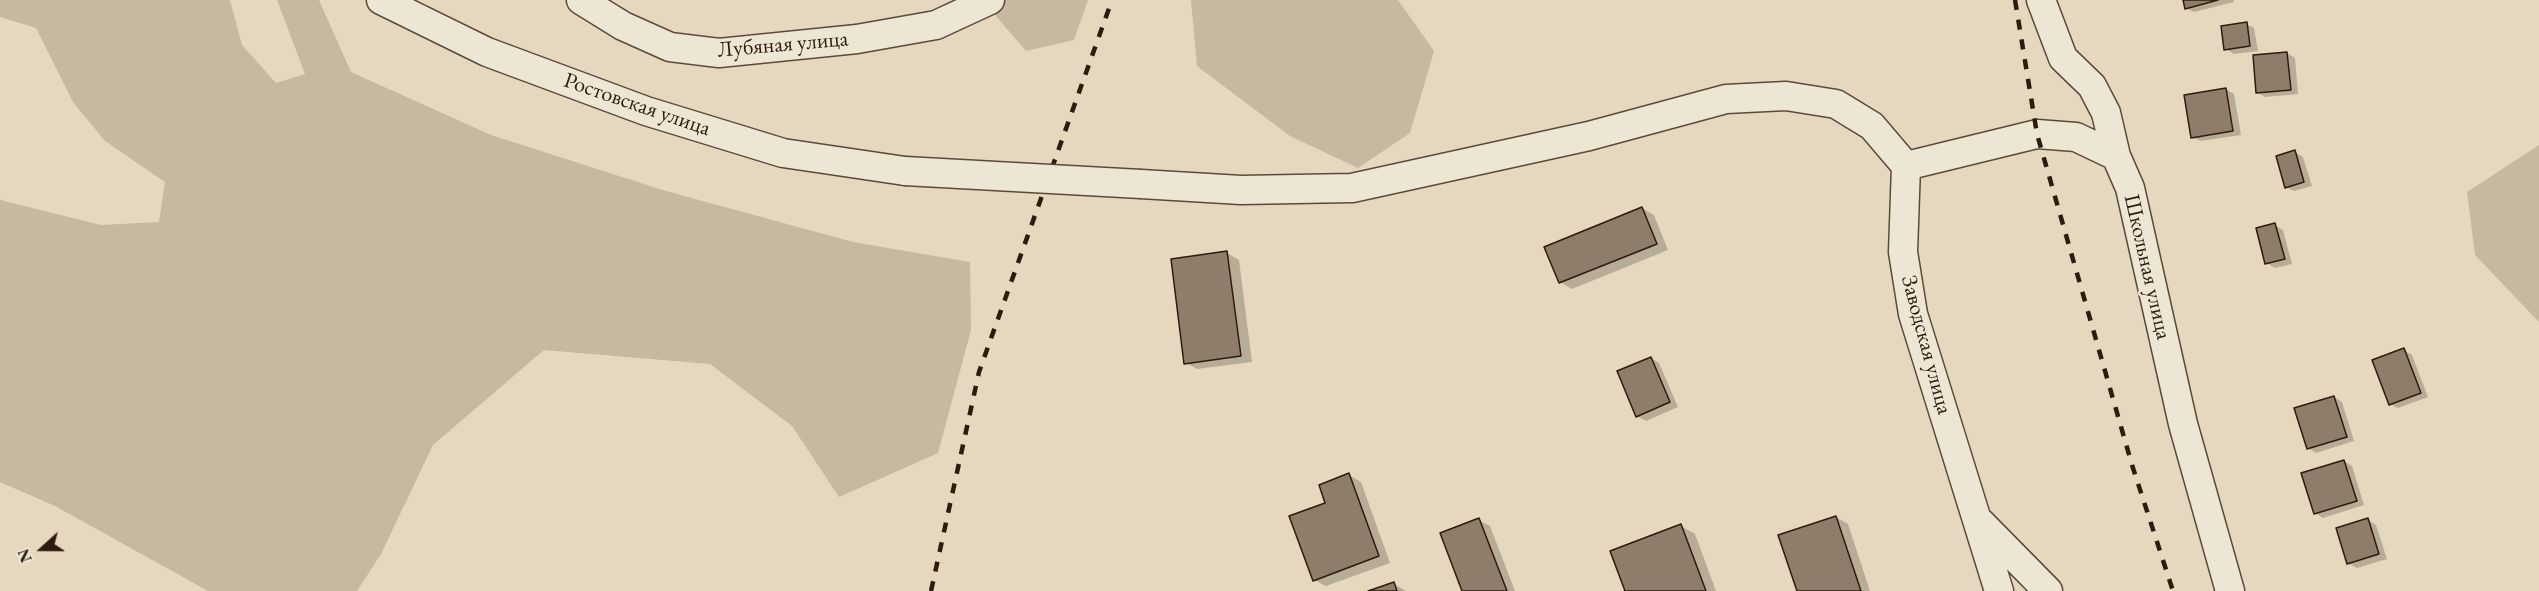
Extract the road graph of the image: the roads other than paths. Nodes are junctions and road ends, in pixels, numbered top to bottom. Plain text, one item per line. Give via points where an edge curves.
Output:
1 (382, 0) edge
2 (581, 0) edge
3 (990, 0) edge
4 (2041, 0) edge
5 (2116, 156) junction
6 (1906, 166) junction
7 (1977, 520) junction
8 (1999, 591) edge
9 (2048, 591) edge
10 (2230, 591) edge

1 - 6 street, Ростовская улица, bridge via 487,52 646,111 783,153 905,171 1241,190 1352,188 1589,136 1726,99 1786,96 1836,104 1872,126
2 - 3 street, Лубяная улица via 623,26 670,47 719,53 857,39 936,25
4 - 5 street, Школьная улица via 2063,58 2092,86 2106,113
5 - 6 street via 2076,137 2037,134
5 - 10 street, Школьная улица via 2130,188 2183,424
6 - 7 street, Заводская улица via 1903,252 1913,314
7 - 8 street, Заводская улица
7 - 9 street, Заводская улица

